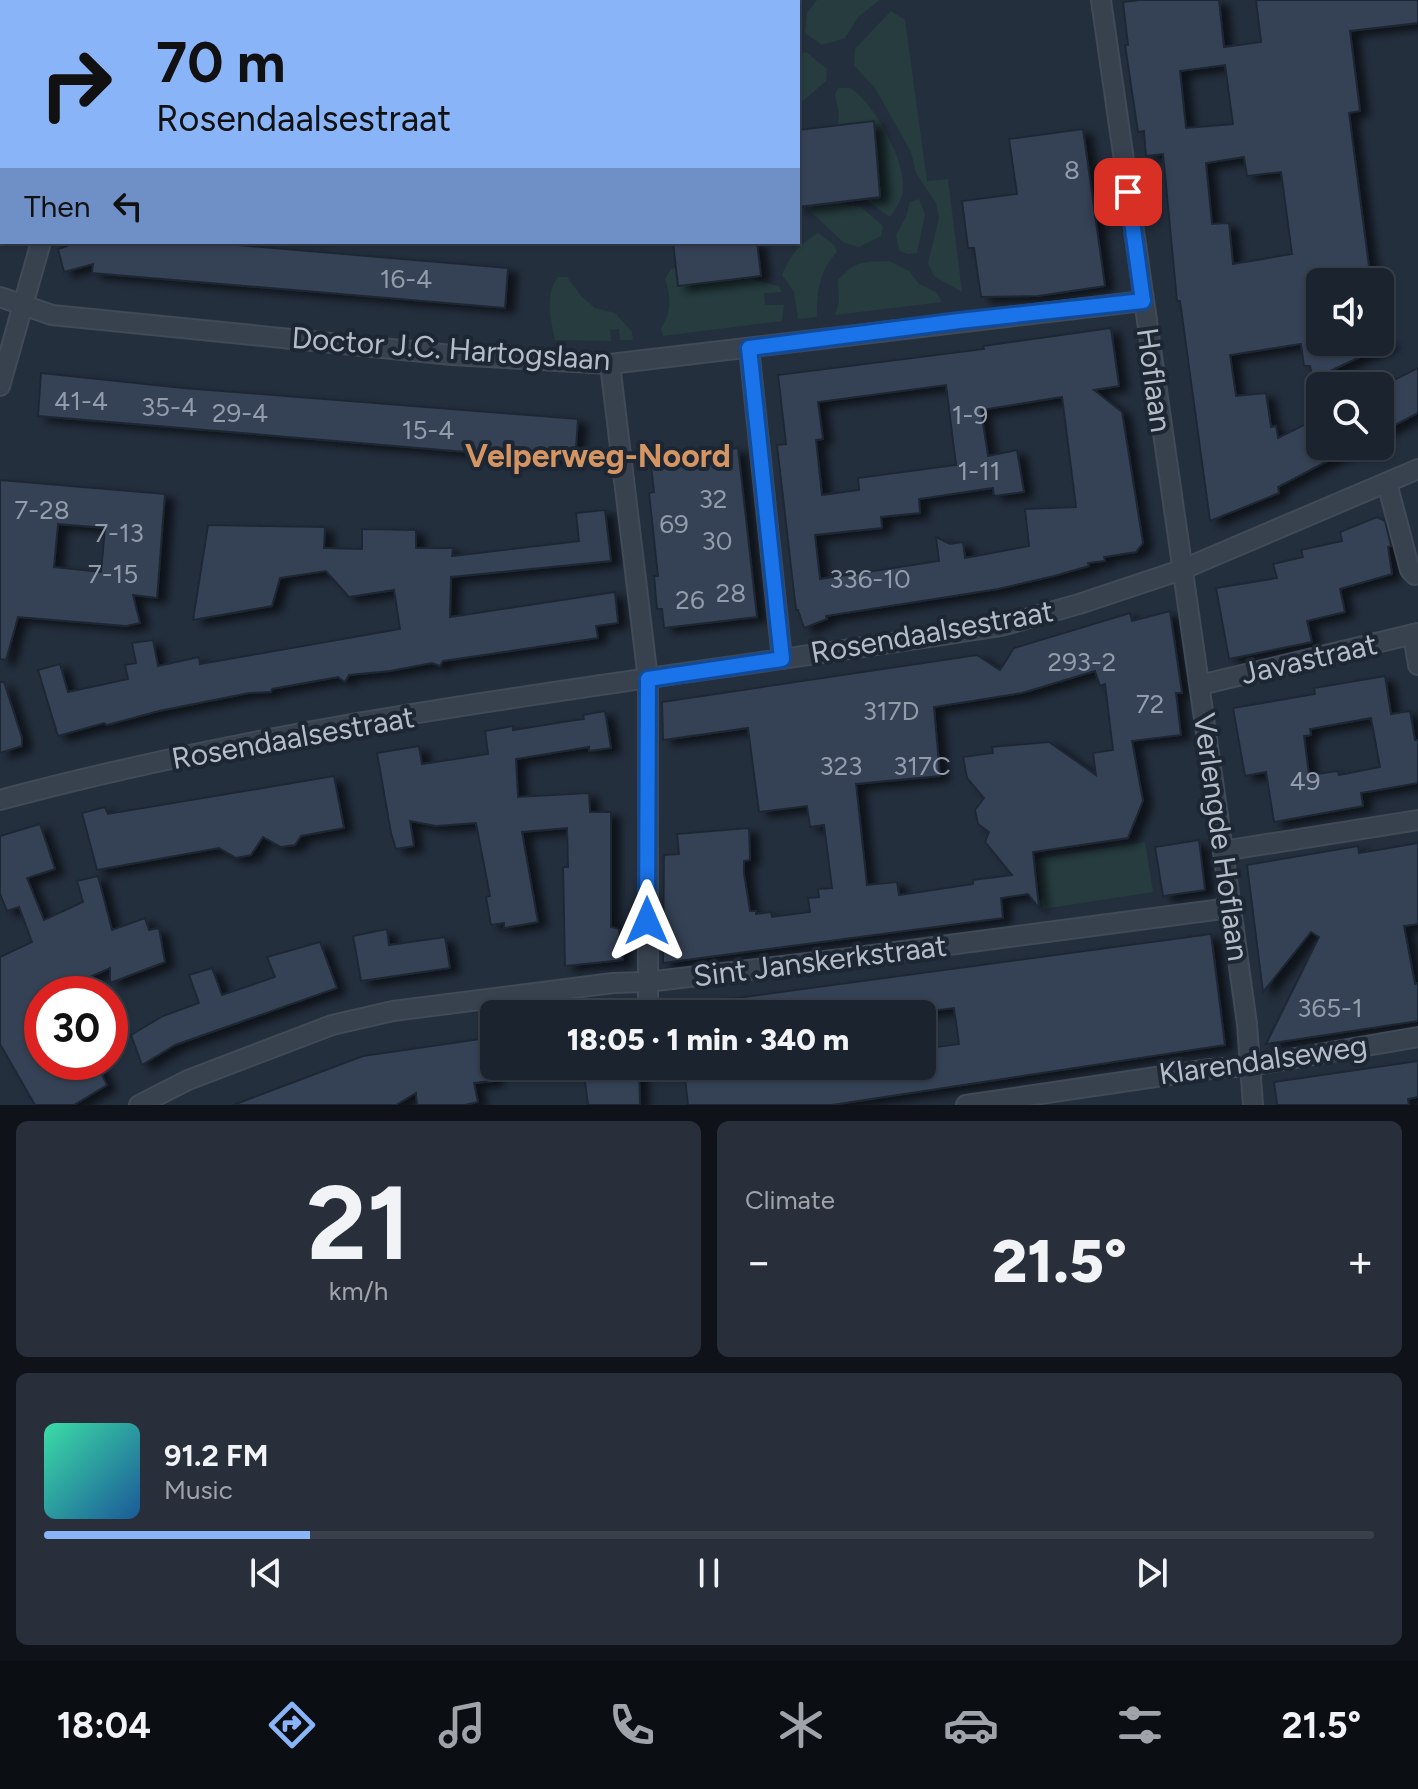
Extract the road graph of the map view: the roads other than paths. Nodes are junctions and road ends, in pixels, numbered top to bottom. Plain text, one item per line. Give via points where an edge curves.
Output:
1 (1101, 0) edge
2 (40, 244) edge
3 (0, 297) edge
4 (1143, 301) junction
5 (24, 304) junction
6 (749, 348) junction
7 (610, 364) junction
8 (0, 386) edge
9 (1418, 469) edge
10 (1387, 483) junction
11 (1181, 570) junction
12 (1415, 575) dead end
13 (1415, 634) edge
14 (782, 659) junction
15 (1418, 665) edge
16 (648, 679) junction
17 (1200, 685) junction
18 (0, 800) edge
19 (1418, 820) edge
20 (1223, 851) junction
21 (1230, 908) junction
22 (647, 982) junction
23 (648, 1000) edge
24 (1418, 1037) edge
25 (1249, 1066) junction
26 (139, 1105) edge
27 (966, 1105) edge
28 (1253, 1105) edge

1 - 4 street, Hoflaan
2 - 5 street
3 - 5 street, Doctor J.C. Hartogslaan
4 - 6 street, Doctor J.C. Hartogslaan
4 - 11 street, Hoflaan
5 - 7 street, Doctor J.C. Hartogslaan via 52,315 452,355
5 - 8 street
6 - 7 street, Doctor J.C. Hartogslaan
6 - 14 street
7 - 16 street
9 - 10 street, Rosendaalsestraat
10 - 11 street, Rosendaalsestraat
10 - 12 street
11 - 14 street, Rosendaalsestraat via 1001,626
11 - 17 street, Verlengde Hoflaan
13 - 15 street
13 - 17 street, Javastraat
14 - 16 street, Rosendaalsestraat
16 - 18 street, Rosendaalsestraat via 268,740
16 - 22 street
17 - 20 street, Verlengde Hoflaan
19 - 20 street
20 - 21 street, Verlengde Hoflaan
21 - 22 street, Sint Janskerkstraat
21 - 25 street, Verlengde Hoflaan
22 - 23 street
22 - 26 street, Sint Janskerkstraat via 393,1011 332,1025 188,1080
24 - 25 street, Klarendalseweg
25 - 27 street, Klarendalseweg
25 - 28 street, Verlengde Hoflaan

